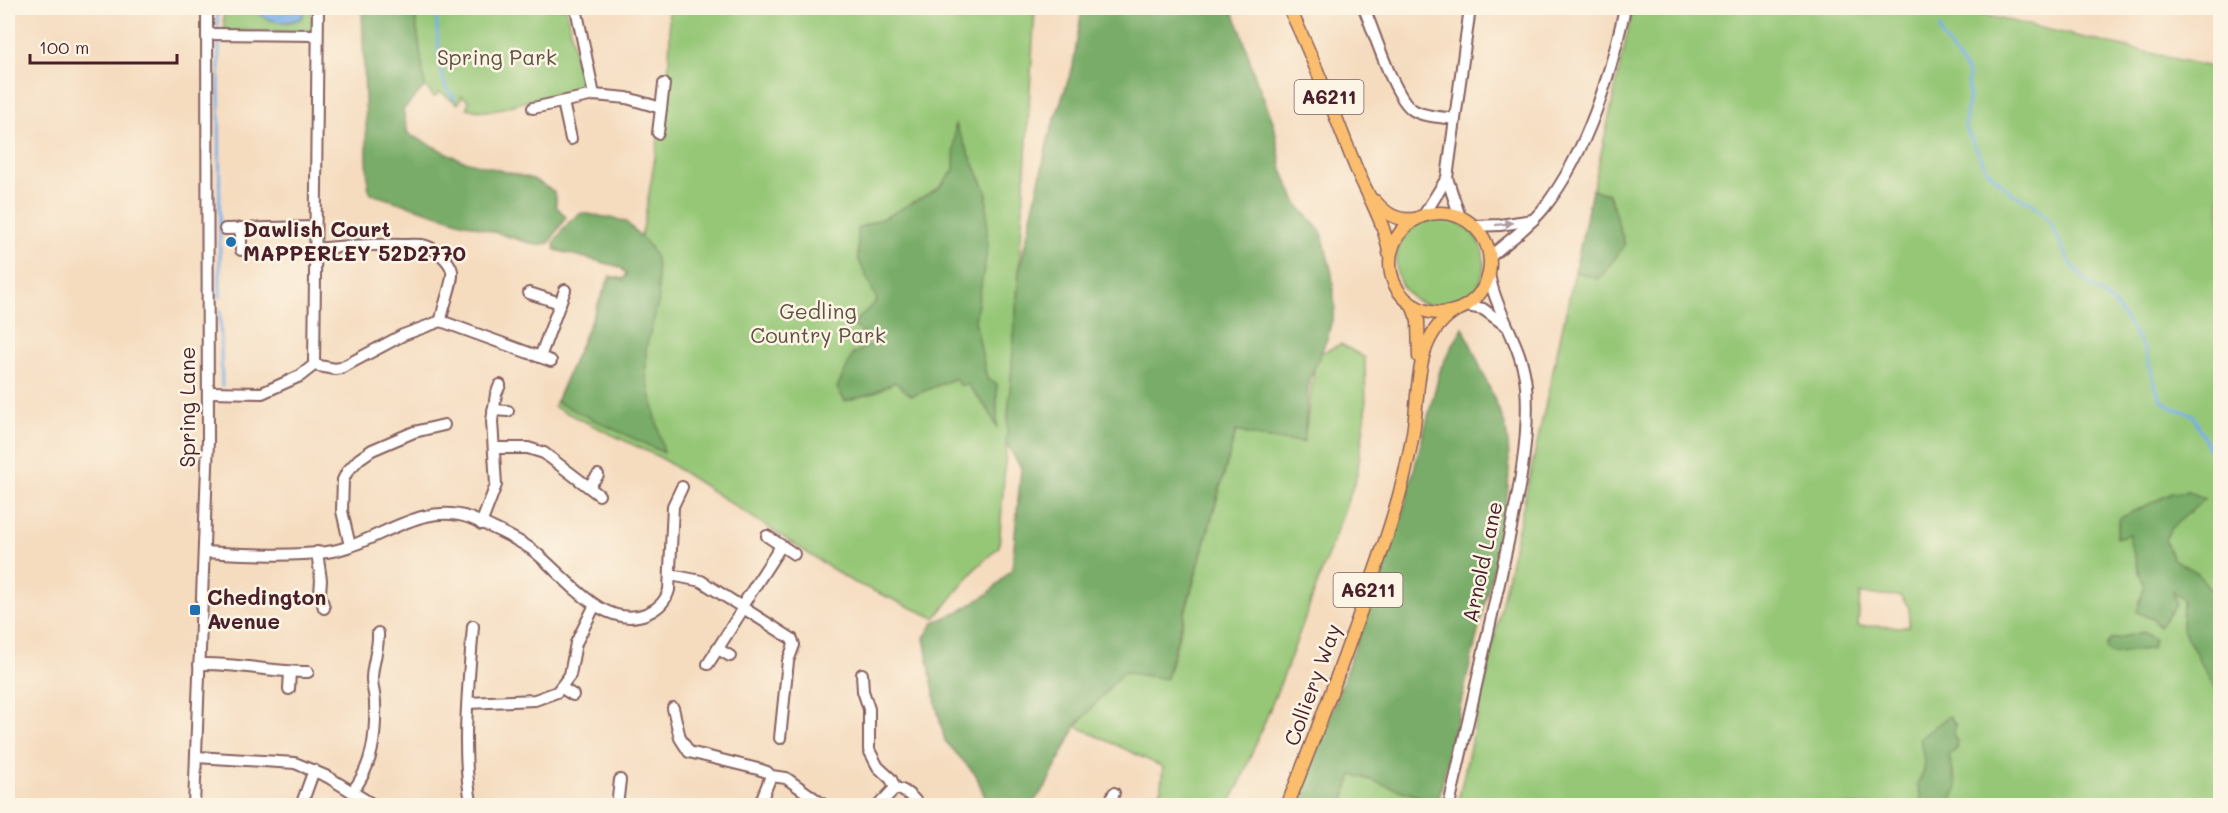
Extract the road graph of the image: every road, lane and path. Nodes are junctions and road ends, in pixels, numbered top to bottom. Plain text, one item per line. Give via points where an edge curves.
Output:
1 (207, 8) edge
2 (318, 8) edge
3 (576, 8) edge
4 (1289, 8) edge
5 (1364, 8) edge
6 (1470, 8) edge
7 (1625, 8) edge
8 (207, 34) junction
9 (317, 35) junction
10 (664, 84) dead end
11 (594, 95) junction
12 (563, 102) junction
13 (533, 108) dead end
14 (661, 108) junction
15 (1455, 119) junction
16 (658, 133) dead end
17 (571, 139) dead end
18 (1447, 178) junction
19 (1365, 188) junction
20 (1419, 217) junction
21 (1460, 217) junction
22 (1533, 220) junction
23 (1474, 226) junction
24 (315, 227) junction
25 (241, 228) junction
26 (225, 229) dead end
27 (314, 249) junction
28 (241, 250) dead end
29 (1490, 257) junction
30 (1390, 259) junction
31 (1489, 274) junction
32 (565, 290) dead end
33 (530, 293) dead end
34 (560, 303) junction
35 (1412, 305) junction
36 (1467, 306) junction
37 (1453, 312) junction
38 (441, 321) junction
39 (1508, 327) junction
40 (540, 357) junction
41 (551, 361) dead end
42 (314, 365) junction
43 (1420, 368) junction
44 (500, 385) dead end
45 (208, 392) junction
46 (493, 410) junction
47 (508, 411) dead end
48 (439, 430) dead end
49 (494, 448) junction
50 (598, 475) dead end
51 (589, 486) junction
52 (681, 487) dead end
53 (599, 495) dead end
54 (481, 524) junction
55 (767, 536) dead end
56 (350, 546) junction
57 (781, 546) junction
58 (204, 552) junction
59 (317, 552) junction
60 (794, 554) dead end
61 (671, 575) junction
62 (595, 604) junction
63 (742, 606) junction
64 (324, 608) dead end
65 (473, 626) dead end
66 (378, 633) dead end
67 (472, 639) junction
68 (483, 639) dead end
69 (718, 649) junction
70 (730, 656) dead end
71 (199, 664) junction
72 (708, 664) dead end
73 (290, 672) junction
74 (308, 672) dead end
75 (862, 674) dead end
76 (562, 688) junction
77 (288, 689) dead end
78 (573, 695) dead end
79 (468, 703) junction
80 (769, 707) dead end
81 (673, 708) dead end
82 (782, 709) junction
83 (689, 720) dead end
84 (676, 723) junction
85 (780, 738) dead end
86 (196, 757) junction
87 (314, 770) junction
88 (771, 776) junction
89 (620, 780) dead end
90 (895, 788) junction
91 (352, 792) junction
92 (1114, 793) dead end
93 (194, 806) edge
94 (301, 806) edge
95 (375, 806) edge
96 (472, 806) edge
97 (617, 806) edge
98 (759, 806) edge
99 (825, 806) edge
100 (878, 806) edge
101 (919, 806) edge
102 (1108, 806) edge
103 (1287, 806) edge
104 (1449, 806) edge

1 - 8 street, Spring Lane
2 - 9 street
3 - 11 street
4 - 19 main road, A6211
5 - 15 street via 1407,105 1417,112
6 - 15 street
7 - 22 street via 1593,118 1560,183
8 - 9 street
8 - 45 street, Spring Lane
9 - 24 street
10 - 14 street
11 - 12 street
11 - 14 street via 627,98
12 - 13 street
12 - 17 street
14 - 16 street
15 - 18 street
18 - 20 street
18 - 21 street
19 - 20 main road, A6211 via 1390,216 1404,220
19 - 30 main road, A6211 via 1387,238
20 - 21 main road via 1442,213
20 - 30 main road via 1400,233
21 - 23 main road
23 -> 22 street
22 - 29 street
23 - 29 main road via 1484,237
24 - 25 street
24 - 27 street
25 - 26 street
25 - 28 street
27 - 38 street via 372,244 433,248 448,262 452,276
27 - 42 street
29 - 31 main road
30 - 35 main road via 1396,288
31 - 36 main road via 1482,291
31 - 39 street, Arnold Lane
32 - 34 street
33 - 34 street
34 - 40 street
35 - 37 main road via 1441,314
35 - 43 main road, Colliery Way / A6211 via 1418,321
36 - 37 main road
36 - 39 street via 1489,312
37 - 43 main road, Colliery Way / A6211 via 1437,325 1426,344
38 - 40 street
38 - 42 street via 341,368
39 - 104 street, Arnold Lane via 1526,384 1522,463
40 - 41 street
42 - 45 street via 300,376 262,393
43 - 103 main road, Colliery Way / A6211 via 1401,493
44 - 46 street
45 - 58 street, Spring Lane
46 - 47 street
46 - 49 street
48 - 56 street via 414,432 372,450 347,472 342,512
49 - 51 street via 528,448 544,453
49 - 54 street via 496,484
50 - 51 street
51 - 53 street
52 - 61 street via 668,506
54 - 56 street via 470,518 437,513
54 - 62 street via 531,549 574,590
55 - 57 street
56 - 59 street
57 - 60 street
57 - 63 street
58 - 59 street
58 - 71 street, Spring Lane
59 - 64 street via 321,580 315,593
61 - 62 street via 664,602 642,615 626,616
61 - 63 street via 701,581
62 - 76 street via 579,635 572,669
63 - 69 street
63 - 82 street via 792,639
65 - 67 street
66 - 91 street via 383,645 372,680 375,701 371,758
67 - 68 street
67 - 79 street
69 - 70 street
69 - 72 street
71 - 73 street via 239,664
71 - 86 street, Spring Lane
73 - 74 street
73 - 77 street
75 - 90 street via 858,693 869,709 869,750
76 - 78 street
76 - 79 street via 536,700
79 - 96 street via 467,780
80 - 82 street
81 - 84 street
82 - 85 street
83 - 84 street
84 - 88 street via 683,746 693,755 758,769
86 - 87 street via 284,761
86 - 93 street, Spring Lane
87 - 91 street
87 - 94 street
88 - 98 street
88 - 99 street via 786,778
89 - 97 street
90 - 100 street
90 - 101 street via 902,789
91 - 95 street
92 - 102 street

